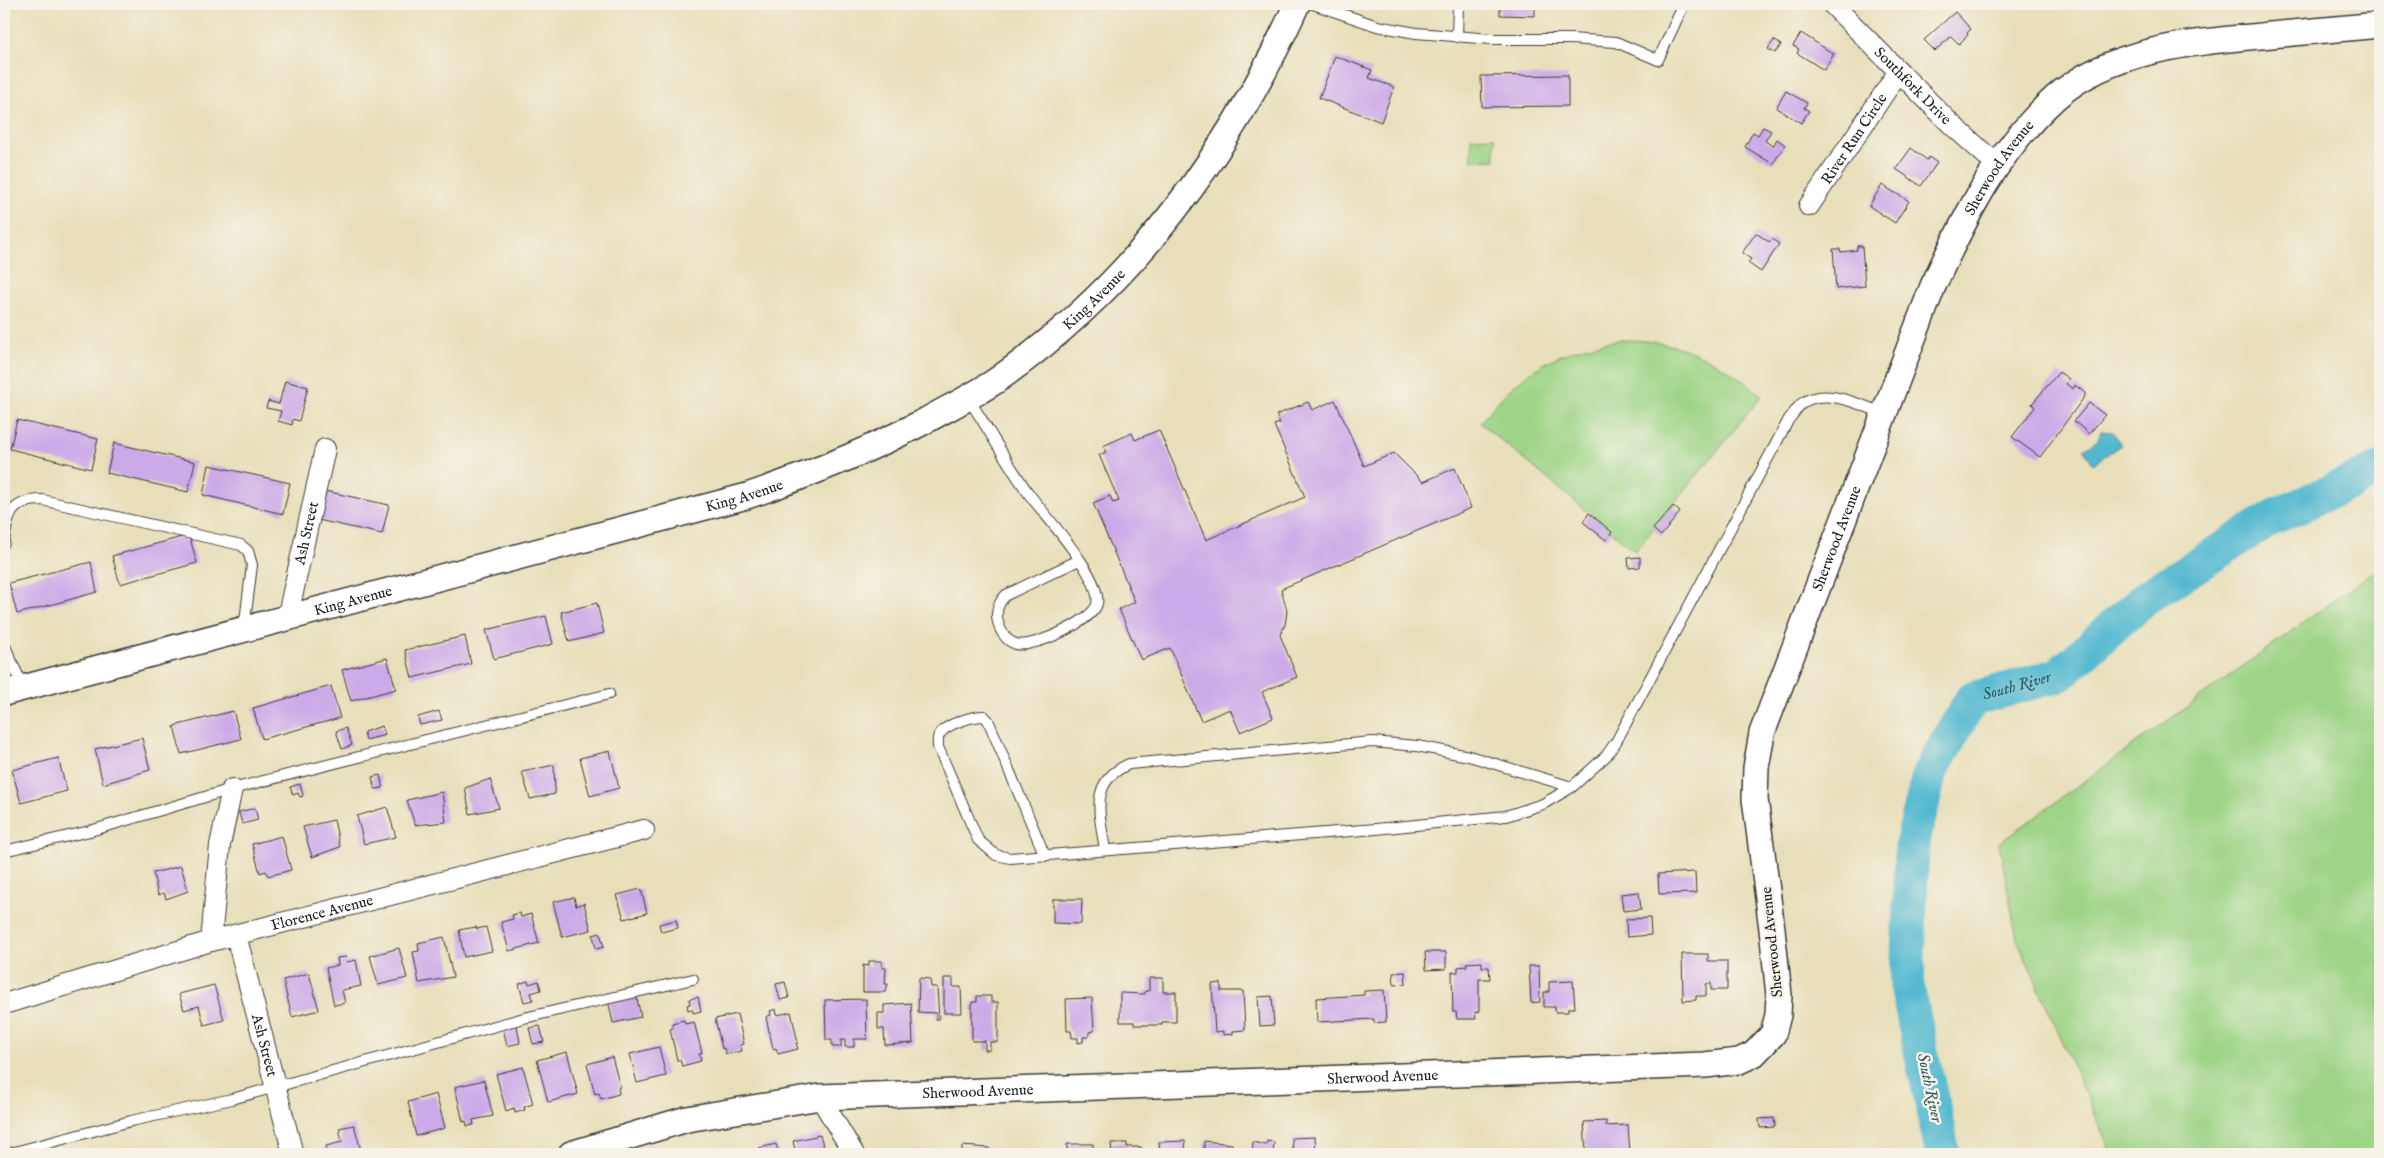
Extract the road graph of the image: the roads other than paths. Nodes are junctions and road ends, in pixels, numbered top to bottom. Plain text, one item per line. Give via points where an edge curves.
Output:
1 (1297, 4) edge
2 (1313, 4) edge
3 (1458, 4) edge
4 (1684, 4) edge
5 (1832, 4) edge
6 (2380, 25) edge
7 (1456, 37) junction
8 (1898, 71) junction
9 (1997, 165) junction
10 (1809, 206) dead end
11 (968, 398) junction
12 (1883, 413) junction
13 (325, 449) dead end
14 (4, 543) edge
15 (1079, 560) junction
16 (287, 619) junction
17 (244, 630) junction
18 (4, 644) edge
19 (14, 691) edge
20 (609, 694) dead end
21 (1572, 787) junction
22 (232, 789) junction
23 (644, 830) dead end
24 (1105, 850) junction
25 (4, 851) edge
26 (1045, 856) junction
27 (236, 935) junction
28 (211, 941) junction
29 (693, 979) dead end
30 (4, 1004) edge
31 (274, 1087) junction
32 (820, 1097) junction
33 (6, 1154) edge
34 (294, 1154) edge
35 (571, 1154) edge
36 (854, 1154) edge

1 - 11 street, King Avenue via 1255,92 1185,199 1136,257 1091,302 1044,344
2 - 7 lane via 1377,26
3 - 7 lane
4 - 7 lane via 1658,60 1616,42
5 - 8 street, Southfork Drive
6 - 9 street, Sherwood Avenue via 2208,42 2144,54 2106,67 2056,97
8 - 9 street, Southfork Drive
8 - 10 street, River Run Circle
9 - 12 street, Sherwood Avenue via 1961,226 1933,286
11 - 15 lane via 1029,493
11 - 16 street, King Avenue via 875,447 813,474 747,496
12 - 21 lane via 1836,397 1824,397 1802,404 1789,419 1616,742 1606,756
12 - 32 street, Sherwood Avenue via 1762,733 1755,799 1779,996 1773,1034 1754,1054 1739,1061 1705,1065
13 - 16 street, Ash Street
14 - 17 lane via 6,522 12,511 30,500 42,500 241,545 248,551 252,565
15 - 15 lane via 1098,592 1092,615 1029,645 1006,639 996,615 999,603 1006,595
16 - 17 street, King Avenue
17 - 19 street, King Avenue
18 - 19 lane
20 - 22 lane
21 - 24 lane via 1543,804 1506,816
21 - 24 lane via 1469,756 1372,742 1129,764 1109,776 1102,788 1099,801
22 - 25 lane via 90,831
22 - 28 street via 220,845
23 - 27 street, Florence Avenue
24 - 26 lane
26 - 26 lane via 1010,858 996,855 978,840 938,747 941,732 978,716 988,720
27 - 28 street, Florence Avenue
27 - 31 street, Ash Street
28 - 30 street, Florence Avenue
29 - 31 lane via 524,1018
31 - 33 lane
31 - 34 street, Ash Street
32 - 35 street, Sherwood Avenue via 687,1119
32 - 36 street

